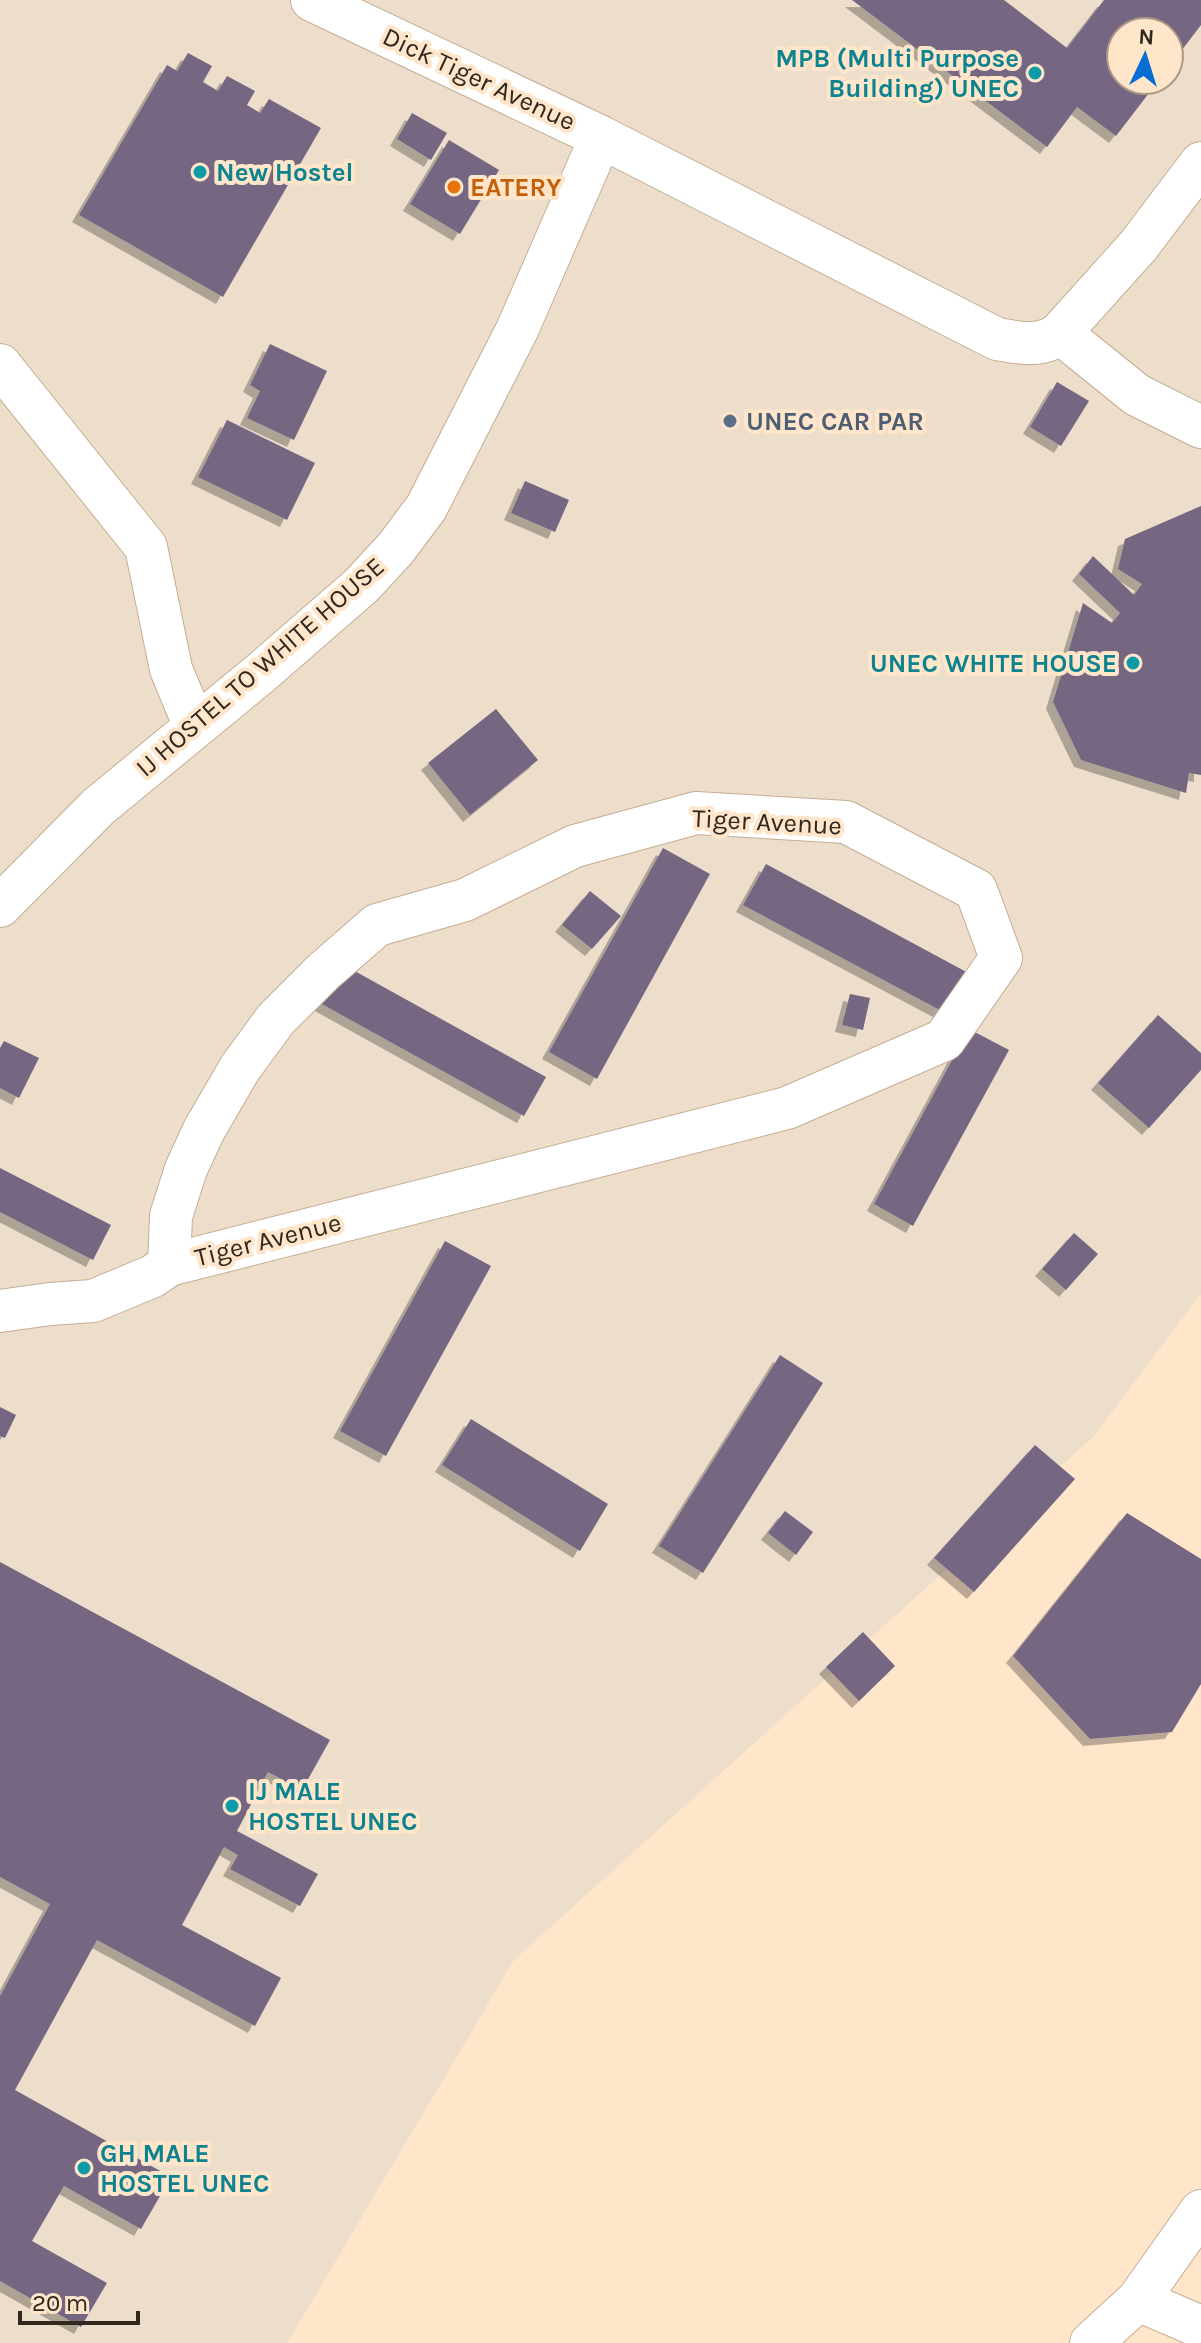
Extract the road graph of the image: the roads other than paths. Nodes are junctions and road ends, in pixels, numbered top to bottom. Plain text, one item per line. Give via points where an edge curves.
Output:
1 (312, 0) edge
2 (601, 137) junction
3 (1201, 163) edge
4 (1060, 333) junction
5 (0, 365) edge
6 (1201, 427) edge
7 (195, 727) junction
8 (0, 906) edge
9 (169, 1265) junction
10 (0, 1311) edge
11 (1201, 2211) edge
12 (1138, 2300) junction
13 (1201, 2327) edge
14 (1091, 2343) edge

1 - 2 street, Dick Tiger Avenue
2 - 4 street, Dick Tiger Avenue via 997,339 1026,344 1051,341
2 - 7 street, IJ HOSTEL TO WHITE HOUSE via 517,330 426,508 362,585
3 - 4 street via 1139,245
4 - 6 street via 1137,395
5 - 7 street via 146,547 171,669
7 - 8 street, IJ HOSTEL TO WHITE HOUSE via 98,807
9 - 9 street, Tiger Avenue via 171,1216 186,1169 240,1068 276,1019 377,925 465,900 575,846 696,813 846,822 976,890 1001,958 944,1040 787,1108
9 - 10 street, Tiger Avenue via 93,1301
11 - 12 street
12 - 13 street
12 - 14 street

